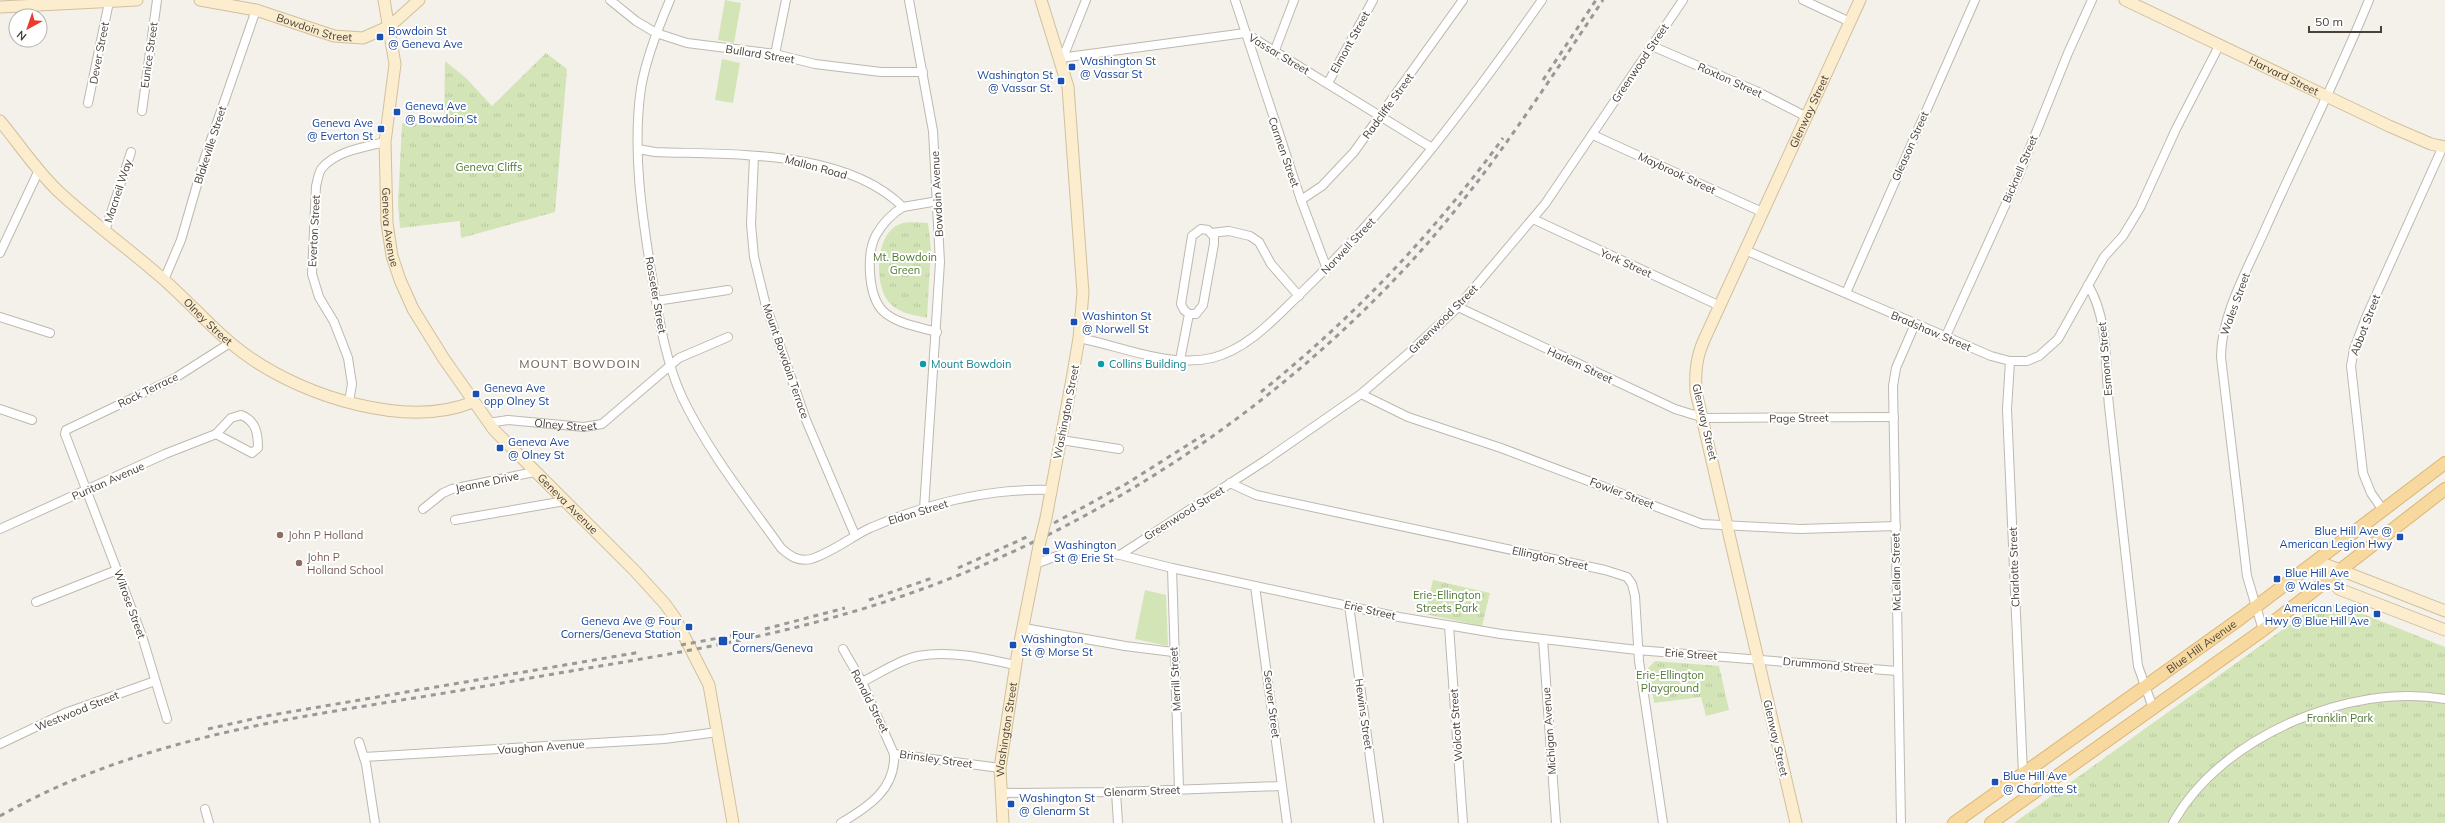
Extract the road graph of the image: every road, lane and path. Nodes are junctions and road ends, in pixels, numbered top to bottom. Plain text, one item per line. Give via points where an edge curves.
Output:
1 (2, 0) edge
2 (138, 0) edge
3 (157, 0) edge
4 (200, 0) edge
5 (384, 0) edge
6 (419, 0) edge
7 (610, 0) edge
8 (670, 0) edge
9 (786, 0) edge
10 (909, 0) edge
11 (1041, 0) edge
12 (1086, 0) edge
13 (1235, 0) edge
14 (1294, 0) edge
15 (1373, 0) edge
16 (1463, 0) edge
17 (1542, 0) edge
18 (1683, 0) edge
19 (1803, 0) edge
20 (1860, 0) edge
21 (1975, 0) edge
22 (2092, 0) edge
23 (2125, 0) edge
24 (2368, 0) edge
25 (108, 2) junction
26 (230, 2) edge
27 (0, 7) edge
28 (256, 10) junction
29 (1850, 22) junction
30 (390, 26) junction
31 (656, 33) junction
32 (1245, 33) junction
33 (2220, 44) junction
34 (1652, 46) junction
35 (1274, 50) junction
36 (775, 54) junction
37 (1060, 58) junction
38 (923, 72) junction
39 (1328, 83) junction
40 (2328, 96) junction
41 (88, 103) dead end
42 (142, 111) dead end
43 (1381, 116) junction
44 (1807, 117) junction
45 (0, 121) edge
46 (1593, 135) junction
47 (385, 142) junction
48 (2443, 146) edge
49 (1432, 148) junction
50 (638, 149) junction
51 (131, 152) dead end
52 (754, 156) junction
53 (39, 170) junction
54 (1301, 200) junction
55 (938, 201) junction
56 (903, 207) junction
57 (1762, 212) junction
58 (1533, 219) junction
59 (105, 230) junction
60 (1211, 233) junction
61 (1745, 250) junction
62 (0, 253) edge
63 (1327, 269) junction
64 (164, 280) junction
65 (2088, 285) junction
66 (728, 290) dead end
67 (1846, 293) junction
68 (1299, 296) junction
69 (656, 301) junction
70 (1720, 306) junction
71 (1458, 307) junction
72 (1189, 314) junction
73 (0, 317) edge
74 (1915, 324) junction
75 (937, 332) junction
76 (50, 333) dead end
77 (728, 336) dead end
78 (1079, 338) junction
79 (1945, 338) junction
80 (230, 343) junction
81 (1180, 360) junction
82 (2010, 361) junction
83 (670, 367) junction
84 (1361, 394) junction
85 (349, 402) junction
86 (473, 402) junction
87 (0, 409) edge
88 (1894, 417) junction
89 (1704, 418) junction
90 (32, 420) dead end
91 (488, 423) junction
92 (65, 434) joint
93 (216, 434) junction
94 (1061, 440) junction
95 (1119, 449) dead end
96 (2445, 463) edge
97 (534, 472) junction
98 (1230, 483) junction
99 (2445, 489) edge
100 (87, 490) junction
101 (1051, 490) junction
102 (565, 501) junction
103 (423, 509) dead end
104 (924, 509) junction
105 (2383, 510) junction
106 (455, 520) dead end
107 (1896, 526) junction
108 (1728, 527) junction
109 (0, 529) edge
110 (855, 535) junction
111 (1120, 555) junction
112 (792, 558) joint
113 (2317, 561) junction
114 (1035, 564) junction
115 (1172, 568) junction
116 (117, 570) junction
117 (2335, 574) junction
118 (1255, 586) junction
119 (36, 602) dead end
120 (1349, 604) junction
121 (2256, 607) junction
122 (2445, 612) edge
123 (1450, 626) junction
124 (1024, 628) junction
125 (2263, 630) junction
126 (2445, 630) edge
127 (1543, 640) junction
128 (843, 649) dead end
129 (1638, 650) junction
130 (1173, 652) junction
131 (1758, 659) junction
132 (1016, 665) junction
133 (1898, 671) junction
134 (155, 681) junction
135 (862, 682) junction
136 (2145, 687) junction
137 (2445, 699) edge
138 (2153, 708) junction
139 (167, 719) dead end
140 (718, 732) junction
141 (359, 742) dead end
142 (0, 744) edge
143 (894, 754) junction
144 (364, 757) junction
145 (1000, 768) junction
146 (2023, 774) junction
147 (1282, 786) junction
148 (1179, 789) junction
149 (1116, 792) junction
150 (1002, 793) junction
151 (205, 809) dead end
152 (845, 822) edge
153 (209, 823) edge
154 (375, 823) edge
155 (733, 823) edge
156 (1003, 823) edge
157 (1118, 823) edge
158 (1287, 823) edge
159 (1379, 823) edge
160 (1463, 823) edge
161 (1556, 823) edge
162 (1663, 823) edge
163 (1796, 823) edge
164 (1901, 823) edge
165 (1954, 823) edge
166 (1991, 823) edge
167 (2173, 823) edge

1 - 27 street
2 - 25 main road
3 - 42 street, Eunice Street
4 - 26 main road, Bowdoin Street
5 - 30 main road, Geneva Avenue
6 - 30 main road, Bowdoin Street
7 - 31 street, Bullard Street via 636,22
8 - 31 street, Rosseter Street
9 - 36 street
10 - 38 street, Bowdoin Avenue
11 - 37 main road, Washington Street
12 - 37 street via 1066,50
13 - 32 street, Carmen Street
14 - 35 street
15 - 39 street, Elmont Street
16 - 43 street, Radcliffe Street
17 - 49 street, Norwell Street
18 - 34 street, Greenwood Street
19 - 29 street
20 - 29 main road, Glenway Street
21 - 67 street, Gleason Street
22 - 79 street, Bicknell Street via 2019,175
23 - 33 main road, Harvard Street
24 - 40 street, Wales Street
25 - 27 main road
25 - 41 street, Dever Street
26 - 28 main road, Bowdoin Street
28 - 30 main road, Bowdoin Street via 334,36 363,38
28 - 64 street, Blakeville Street via 205,157 181,240
29 - 44 main road, Glenway Street
30 - 47 main road, Geneva Avenue via 395,64
31 - 36 street, Bullard Street via 687,43
31 - 50 street, Rosseter Street via 641,87 637,123
32 - 35 street, Vassar Street
32 - 37 street, Vassar Street
32 - 54 street, Carmen Street
33 - 40 main road, Harvard Street
33 - 65 street via 2176,129 2136,215 2104,257
34 - 44 street, Roxton Street via 1756,91
34 - 46 street, Greenwood Street
35 - 39 street, Vassar Street
36 - 38 street, Bullard Street via 815,64 881,72
37 - 78 main road, Washington Street via 1068,87 1071,113 1082,262
38 - 55 street, Bowdoin Avenue via 933,131
39 - 43 street, Vassar Street
40 - 48 main road, Harvard Street via 2389,126
40 - 121 street, Wales Street via 2256,249 2225,325 2221,342 2247,576
43 - 49 street, Vassar Street
43 - 54 street, Radcliffe Street via 1332,176
44 - 57 main road, Glenway Street
45 - 53 main road, Olney Street
46 - 57 street, Maybrook Street
46 - 58 street, Greenwood Street
47 - 85 street, Everton Street via 353,150 327,164 319,173 316,186 312,274 319,296 334,322 348,358 352,384
47 - 86 main road, Geneva Avenue via 387,223 392,256 400,280 413,309
48 - 105 street, Abbot Street via 2367,315 2354,349 2351,366 2363,473 2371,493
49 - 63 street, Norwell Street via 1399,191
50 - 52 street, Mallon Road
50 - 69 street, Rosseter Street via 645,234
51 - 59 street, Macneil Way
52 - 56 street, Mallon Road via 789,158 852,176 890,194
52 - 110 street, Mount Bowdoin Terrace via 751,224 754,257 766,306 806,420
53 - 59 main road, Olney Street via 57,190
53 - 62 street
54 - 63 street, Carmen Street
55 - 56 street
55 - 75 street, Bowdoin Avenue via 940,262
56 - 75 street via 885,221 875,237 870,280 874,297 882,310 891,317
57 - 61 main road, Glenway Street
58 - 70 street, York Street
58 - 71 street, Greenwood Street
59 - 64 main road, Olney Street
60 - 68 street via 1229,231 1250,236 1259,242 1271,264
60 - 72 street via 1214,244 1203,305 1196,314
60 - 72 street via 1201,229 1192,236 1181,304
61 - 67 street, Bradshaw Street
61 - 70 main road, Glenway Street
63 - 68 street, Norwell Street
64 - 80 main road, Olney Street
65 - 82 street, Bradshaw Street via 2058,339 2050,348 2039,356 2027,360
65 - 136 street, Esmond Street via 2102,319 2106,379 2138,666
66 - 69 street
67 - 74 street, Bradshaw Street
68 - 81 street, Norwell Street via 1240,346 1211,358
69 - 83 street, Rosseter Street
70 - 89 main road, Glenway Street via 1696,358 1696,392
71 - 84 street, Greenwood Street
71 - 89 street, Harlem Street via 1676,409
72 - 81 street
73 - 76 street
74 - 79 street, Bradshaw Street
74 - 88 street, McLellan Street via 1894,376
75 - 104 street, Bowdoin Avenue
77 - 83 street, Olney Street via 679,358
78 - 81 street, Norwell Street
78 - 94 main road, Washington Street
79 - 82 street, Bradshaw Street
80 - 85 main road, Olney Street via 284,377
80 - 92 street, Rock Terrace via 175,378 66,430
82 - 146 street, Charlotte Street via 2007,409
83 - 91 street, Olney Street via 614,415 594,426 508,420
83 - 112 street, Rosseter Street via 696,424 781,548
84 - 98 street, Greenwood Street
84 - 108 street, Fowler Street via 1408,417 1500,448 1702,524
85 - 86 main road, Olney Street via 371,408 417,411 456,409
86 - 91 main road, Geneva Avenue
87 - 90 street
88 - 89 street, Page Street
88 - 107 street, McLellan Street
89 - 108 main road, Glenway Street
91 - 97 main road, Geneva Avenue
92 - 100 street, Wilrose Street
93 - 93 street, Puritan Avenue via 244,451 252,453 258,448 254,424 241,415 231,418
93 - 100 street, Puritan Avenue
94 - 95 street
94 - 101 main road, Washington Street
96 - 105 main road, Blue Hill Avenue
97 - 102 main road, Geneva Avenue
97 - 103 street, Jeanne Drive via 452,489
98 - 111 street, Greenwood Street
98 - 129 street, Ellington Street via 1256,495 1618,574 1632,584
99 - 117 main road, Blue Hill Avenue
100 - 109 street, Puritan Avenue
100 - 116 street, Wilrose Street
101 - 104 street, Eldon Street via 1017,489 987,493
101 - 114 main road, Washington Street, bridge
102 - 106 street
102 - 140 main road, Geneva Avenue via 652,589 675,618 709,685
104 - 110 street, Eldon Street
105 - 113 main road, Blue Hill Avenue
107 - 108 street, Fowler Street via 1800,529
107 - 133 street, McLellan Street
108 - 131 main road, Glenway Street
110 - 112 street, Eldon Street via 811,559
111 - 114 street, Erie Street via 1086,550 1068,552
111 - 115 street, Erie Street
113 - 117 main road
113 - 121 main road, Blue Hill Avenue
114 - 124 main road, Washington Street
115 - 118 street, Erie Street
115 - 130 street, Merrill Street
116 - 119 street
116 - 134 street, Wilrose Street via 142,636
117 - 122 main road
117 - 125 main road, Blue Hill Avenue
117 - 126 main road via 2339,589
118 - 120 street, Erie Street
118 - 147 street, Seaver Street
120 - 123 street, Erie Street
120 - 159 street, Hewins Street
121 - 125 street, Wales Street
121 - 136 main road, Blue Hill Avenue
123 - 127 street, Erie Street
123 - 160 street, Wolcott Street
124 - 130 street
124 - 132 main road, Washington Street
125 - 138 main road, Blue Hill Avenue
127 - 129 street, Erie Street
127 - 161 street, Michigan Avenue
128 - 135 street, Ronald Street
129 - 131 street, Erie Street
129 - 162 street, Ellington Street
130 - 148 street, Merrill Street
131 - 133 street, Drummond Street
131 - 163 main road, Glenway Street
132 - 135 street via 959,654 917,656
132 - 145 main road, Washington Street
133 - 164 street, McLellan Street
134 - 139 street, Wilrose Street
134 - 142 street, Westwood Street via 66,713
135 - 143 street, Ronald Street
136 - 138 street, Esmond Street
136 - 146 main road, Blue Hill Avenue
137 - 167 street via 2394,695 2354,701 2278,730 2237,752 2221,765 2194,792
138 - 166 main road, Blue Hill Avenue
140 - 144 street, Vaughan Avenue via 664,739
140 - 155 main road, Geneva Avenue
141 - 144 street
143 - 145 street, Brinsley Street
143 - 152 street, Brinsley Street via 895,765 891,778 881,793
144 - 154 street
145 - 150 main road, Washington Street
146 - 165 main road, Blue Hill Avenue
147 - 148 street, Glenarm Street
147 - 158 street, Seaver Street
148 - 149 street, Glenarm Street
149 - 150 street, Glenarm Street
149 - 157 street
150 - 156 main road, Washington Street
151 - 153 street

